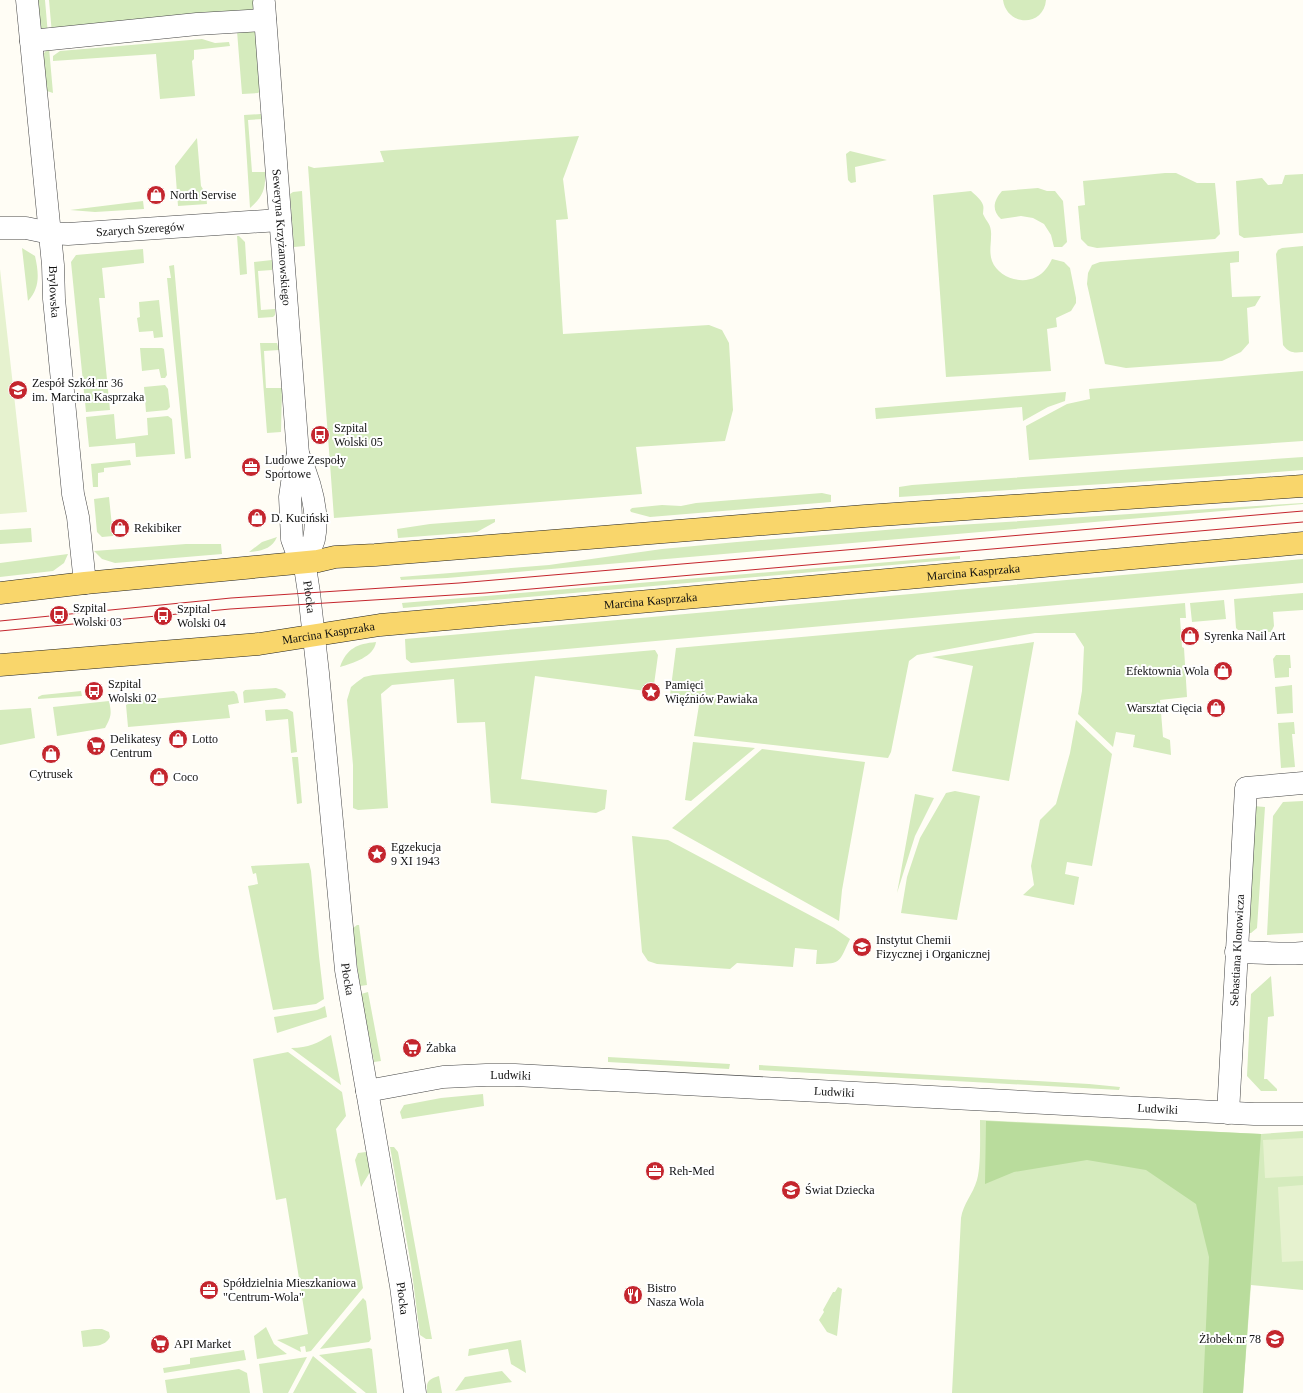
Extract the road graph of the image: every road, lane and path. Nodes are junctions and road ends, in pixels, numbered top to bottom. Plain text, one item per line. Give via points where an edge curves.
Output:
1 (27, 0) edge
2 (31, 41) junction
3 (280, 220) junction
4 (0, 228) edge
5 (50, 233) junction
6 (1303, 486) edge
7 (1303, 543) edge
8 (304, 562) junction
9 (84, 583) junction
10 (0, 593) edge
11 (314, 635) junction
12 (0, 665) edge
13 (1303, 783) edge
14 (1236, 952) junction
15 (1303, 953) edge
16 (367, 1091) junction
17 (1228, 1113) junction
18 (1303, 1114) edge
19 (415, 1393) edge

1 - 2 street, Brylowska
2 - 3 street, Seweryna Krzyżanowskiego via 197,24 265,12
2 - 5 street, Brylowska
3 - 5 street, Szarych Szeregów via 73,234
3 - 8 street, Seweryna Krzyżanowskiego via 298,454 290,497 292,539
4 - 5 street, Szarych Szeregów via 26,228
5 - 9 street, Brylowska via 54,300
6 - 8 main road via 873,516 375,556 335,557
7 - 11 main road, Marcina Kasprzaka via 387,624
8 - 9 main road
8 - 11 street, Płocka
9 - 10 main road
11 - 12 main road, Marcina Kasprzaka via 259,644
11 - 16 street, Płocka via 343,948
13 - 14 street, Sebastiana Klonowicza via 1246,788
14 - 15 street
14 - 17 street, Sebastiana Klonowicza
16 - 17 street, Ludwiki via 443,1078 515,1075
16 - 19 street, Płocka via 402,1286
17 - 18 street, Ludwiki

